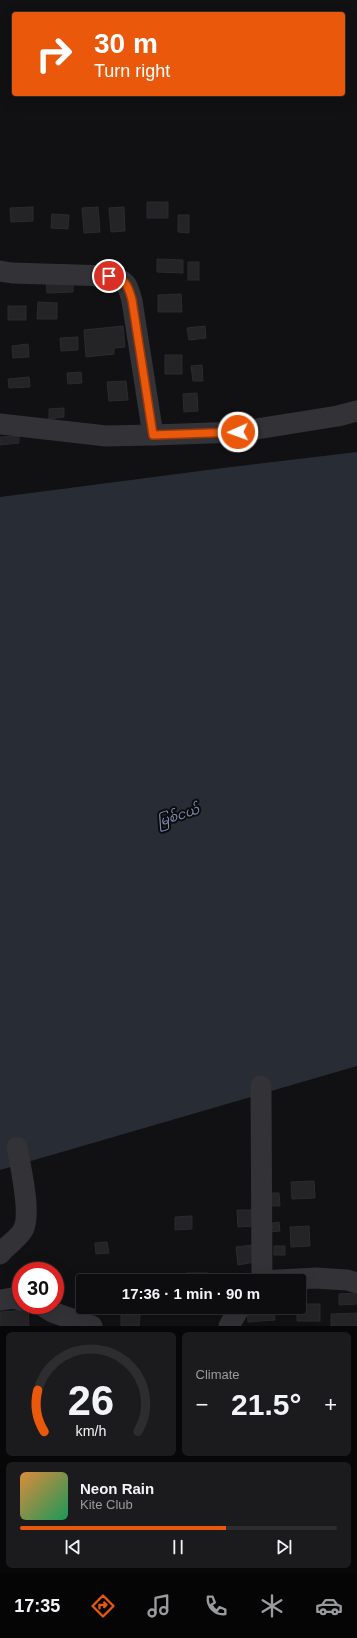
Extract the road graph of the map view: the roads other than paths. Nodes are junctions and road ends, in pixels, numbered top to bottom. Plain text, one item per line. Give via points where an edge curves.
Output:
1 (0, 271) edge
2 (357, 411) edge
3 (0, 424) edge
4 (153, 435) junction
5 (261, 1086) dead end
6 (17, 1147) dead end
7 (0, 1254) edge
8 (261, 1274) edge
9 (306, 1279) edge
10 (357, 1283) edge
11 (12, 1298) edge
12 (0, 1300) edge
13 (49, 1314) edge
14 (236, 1314) edge
15 (92, 1326) edge
16 (229, 1326) edge

1 - 4 street via 109,276 119,278 128,285
2 - 4 street via 238,432
3 - 4 street via 106,436
5 - 8 street
6 - 7 street via 27,1219 19,1236
9 - 10 street via 347,1280
11 - 12 street
13 - 15 street
14 - 16 street

